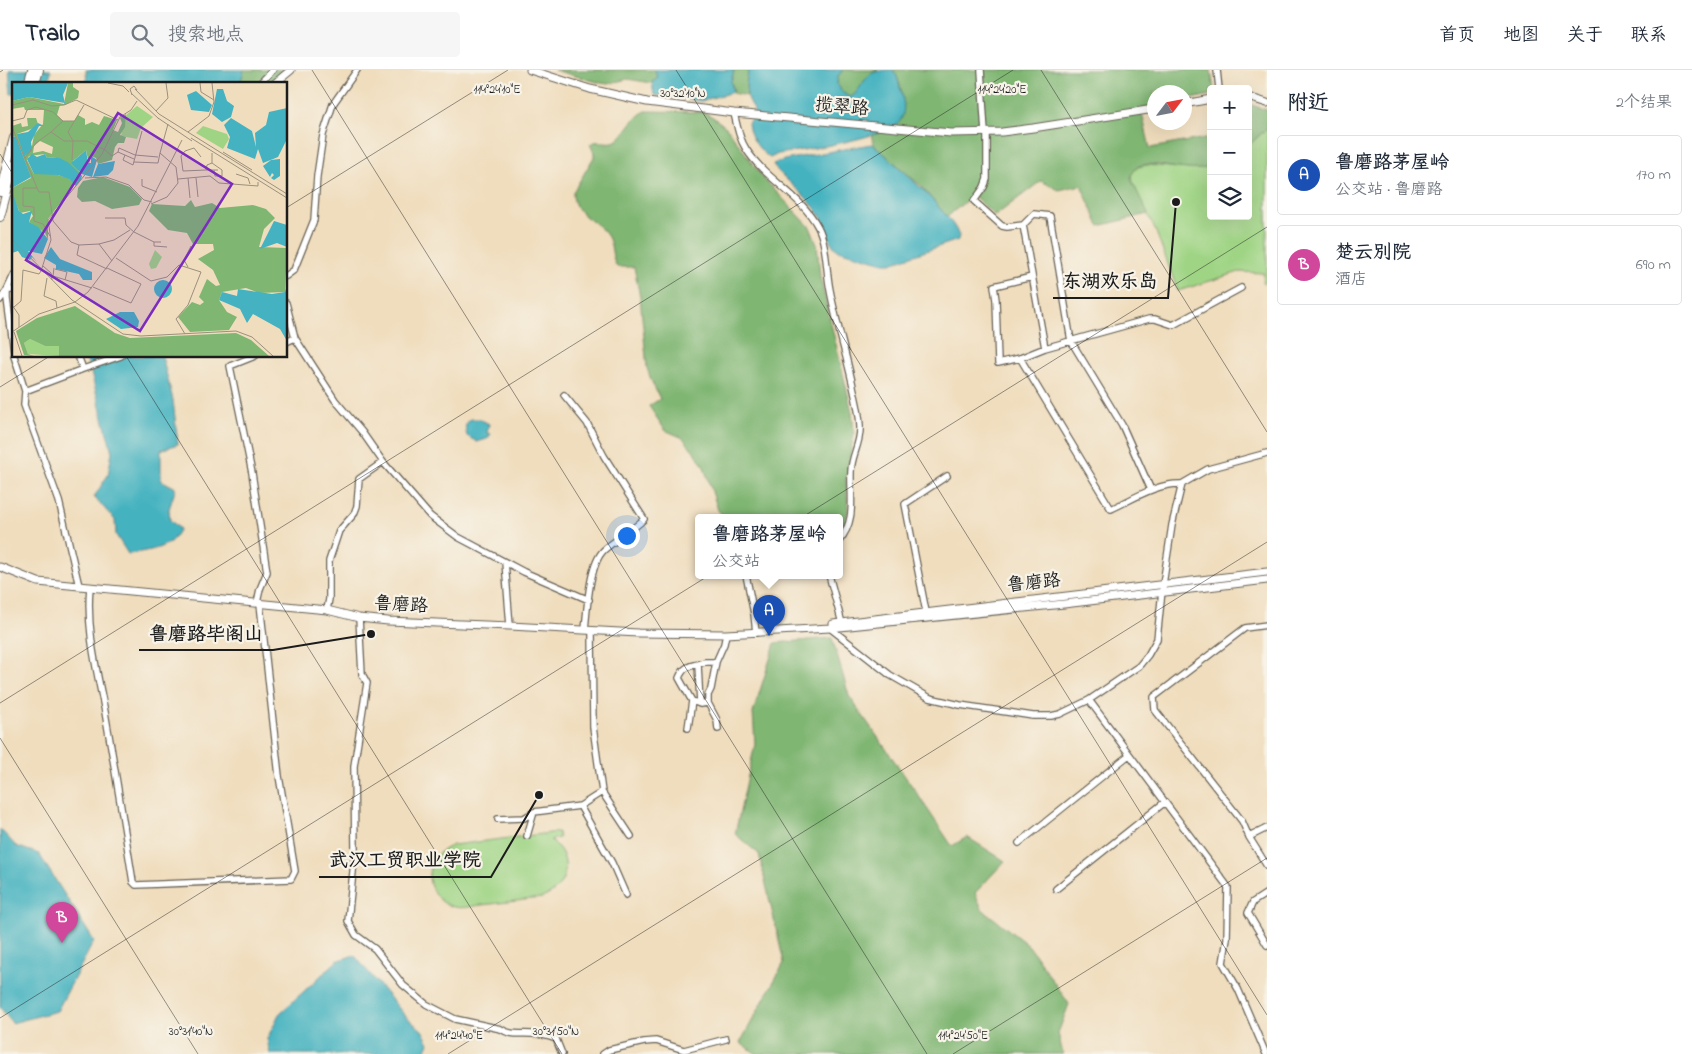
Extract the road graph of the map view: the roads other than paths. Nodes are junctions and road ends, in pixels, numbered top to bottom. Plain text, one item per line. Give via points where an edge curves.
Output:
1 (273, 70) edge
2 (291, 70) edge
3 (356, 70) edge
4 (530, 70) edge
5 (981, 70) edge
6 (1217, 70) edge
7 (261, 82) edge
8 (276, 82) edge
9 (1219, 85) edge
10 (1252, 98) edge
11 (1207, 100) edge
12 (1192, 103) edge
13 (1267, 103) edge
14 (1147, 110) edge
15 (734, 113) junction
16 (986, 133) junction
17 (12, 151) edge
18 (12, 169) edge
19 (8, 176) junction
20 (4, 191) edge
21 (0, 217) edge
22 (1023, 225) junction
23 (288, 274) edge
24 (1032, 278) junction
25 (1241, 288) dead end
26 (10, 290) edge
27 (0, 300) edge
28 (288, 311) edge
29 (12, 321) edge
30 (296, 338) junction
31 (288, 341) edge
32 (1071, 341) junction
33 (1046, 348) junction
34 (15, 358) edge
35 (79, 358) edge
36 (115, 358) edge
37 (250, 358) edge
38 (1020, 358) junction
39 (83, 369) junction
40 (25, 391) junction
41 (564, 395) dead end
42 (1267, 453) edge
43 (383, 462) junction
44 (947, 476) dead end
45 (1182, 484) junction
46 (1151, 490) junction
47 (843, 535) edge
48 (505, 562) junction
49 (0, 567) edge
50 (1267, 572) edge
51 (747, 579) edge
52 (830, 579) edge
53 (1267, 580) edge
54 (79, 586) junction
55 (90, 587) junction
56 (1162, 588) junction
57 (589, 600) junction
58 (259, 603) junction
59 (327, 610) junction
60 (926, 615) junction
61 (359, 618) junction
62 (843, 624) junction
63 (1267, 625) edge
64 (510, 626) junction
65 (830, 628) junction
66 (805, 629) junction
67 (588, 630) junction
68 (756, 633) junction
69 (726, 634) junction
70 (716, 662) junction
71 (698, 664) junction
72 (1089, 700) junction
73 (692, 701) junction
74 (708, 703) junction
75 (700, 704) junction
76 (688, 728) dead end
77 (718, 729) dead end
78 (1129, 755) junction
79 (602, 792) junction
80 (1165, 802) junction
81 (580, 806) junction
82 (534, 812) junction
83 (498, 819) dead end
84 (1267, 828) edge
85 (527, 836) dead end
86 (631, 836) dead end
87 (1249, 838) junction
88 (1019, 843) dead end
89 (1267, 866) edge
90 (1056, 888) dead end
91 (1267, 893) edge
92 (626, 895) dead end
93 (1267, 945) edge
94 (726, 1039) dead end
95 (562, 1054) edge
96 (603, 1054) edge
97 (1266, 1054) edge

1 - 7 street
2 - 8 street
3 - 23 street via 333,104 323,135 314,220 294,270
4 - 15 street, 揽翠路 via 621,97
5 - 16 street
6 - 9 street
10 - 13 street
11 - 12 street
14 - 16 street, 揽翠路
15 - 16 street, 揽翠路 via 950,134
15 - 47 street via 741,139 751,156 809,214 822,238 829,288 860,421 860,437 851,472 851,516
16 - 22 street via 987,178 974,201 1002,226
17 - 19 main road
18 - 19 main road
19 - 20 main road
20 - 21 main road
22 - 24 street
22 - 32 street via 1034,214 1050,216
24 - 33 street
24 - 38 street via 994,286 998,363
25 - 32 street via 1173,325 1149,319
26 - 27 street
26 - 29 street
28 - 30 street
30 - 31 street
30 - 43 street via 335,400
32 - 33 street
32 - 46 street via 1122,425
33 - 38 street
34 - 40 street
35 - 39 street
36 - 39 street
37 - 58 street via 230,366 252,473 267,572
38 - 46 street via 1111,510
39 - 40 street
40 - 54 street via 24,405 59,501
41 - 57 street via 586,423 644,519 603,551 595,565
42 - 45 street via 1208,469
43 - 48 street via 430,516 458,537
43 - 59 street via 359,479 354,514 339,531 329,561
44 - 60 street via 905,504
45 - 46 street
45 - 56 street
48 - 57 street
48 - 64 street
49 - 54 street, 鲁磨路 via 38,582
50 - 56 street, 鲁磨路
51 - 68 street
52 - 62 street
53 - 56 street, 鲁磨路
54 - 55 street, 鲁磨路
55 - 58 street, 鲁磨路
55 - 58 street via 88,608 94,654 136,885 291,879 295,872
56 - 60 street, 鲁磨路
56 - 72 street via 1157,639 1148,655 1139,666
57 - 67 street
58 - 59 street, 鲁磨路
59 - 61 street, 鲁磨路
60 - 62 street, 鲁磨路
61 - 64 street, 鲁磨路
61 - 95 street via 362,674 367,683 354,766 355,852 348,915 351,927 375,949 404,985 426,1004 455,1018 505,1032 552,1037
62 - 65 street, 鲁磨路
62 - 66 street, 鲁磨路
63 - 87 street via 1246,628 1154,697 1155,710 1242,820
64 - 67 street, 鲁磨路
65 - 66 street, 鲁磨路
65 - 72 street via 890,675 930,698 1033,716 1051,716
66 - 68 street, 鲁磨路
67 - 69 street, 鲁磨路
67 - 79 street via 593,727
68 - 69 street, 鲁磨路
69 - 70 street
70 - 71 street
70 - 74 street
71 - 73 street via 686,666 679,678
71 - 75 street
72 - 78 street
73 - 75 street
73 - 76 street
74 - 75 street
74 - 77 street
78 - 80 street
78 - 88 street
79 - 81 street
79 - 86 street
80 - 90 street
80 - 97 street via 1228,887 1223,963
81 - 82 street
81 - 92 street
82 - 83 street via 524,818
82 - 85 street
84 - 87 street
87 - 89 street
91 - 93 street via 1253,902 1248,913
94 - 96 street via 684,1050 656,1041 644,1042

